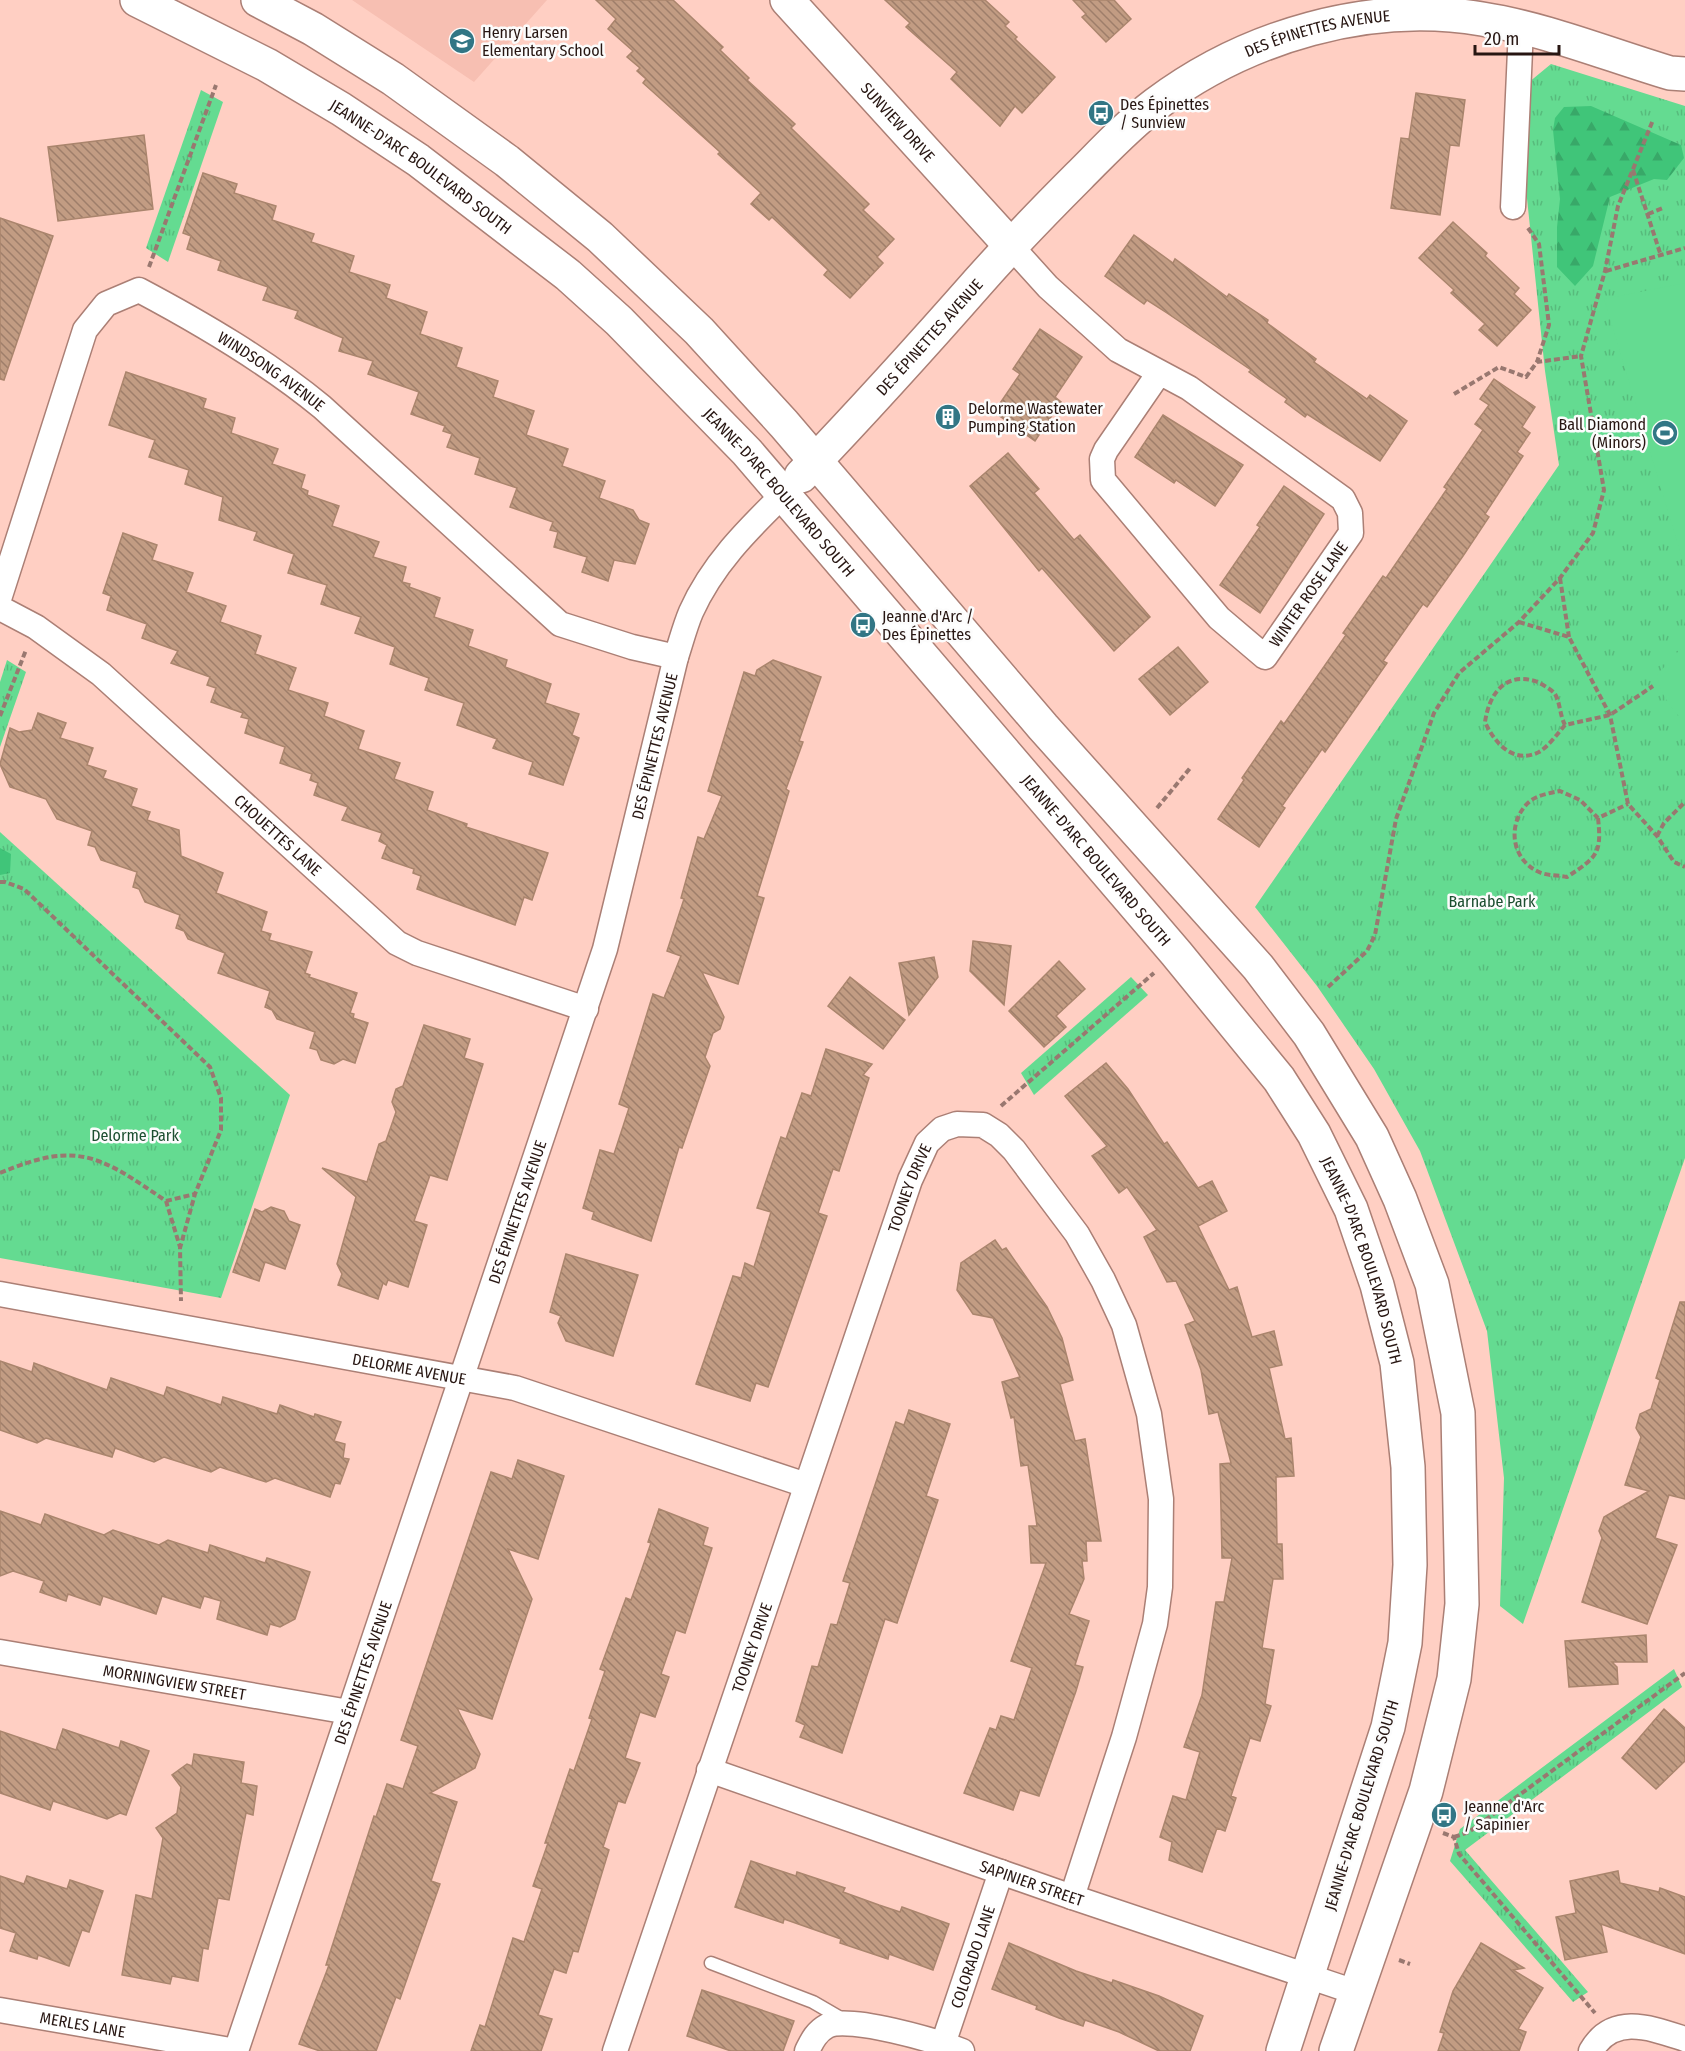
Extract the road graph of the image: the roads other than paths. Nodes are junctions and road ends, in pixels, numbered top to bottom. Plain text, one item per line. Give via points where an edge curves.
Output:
1 (137, 0) edge
2 (258, 0) edge
3 (787, 0) edge
4 (1521, 28) junction
5 (1680, 77) edge
6 (1514, 207) road end
7 (1010, 245) junction
8 (1159, 373) junction
9 (815, 461) junction
10 (783, 495) junction
11 (0, 596) edge
12 (0, 608) edge
13 (676, 657) junction
14 (586, 1009) junction
15 (0, 1294) edge
16 (461, 1379) junction
17 (806, 1485) junction
18 (0, 1653) edge
19 (349, 1712) junction
20 (709, 1770) junction
21 (1001, 1872) junction
22 (1071, 1897) junction
23 (711, 1963) dead end
24 (1309, 1975) junction
25 (1355, 1992) junction
26 (0, 2010) edge
27 (848, 2022) junction
28 (1685, 2039) edge
29 (952, 2047) edge
30 (236, 2051) edge
31 (615, 2051) edge
32 (807, 2051) edge
33 (1283, 2051) edge
34 (1336, 2051) edge
35 (1591, 2051) edge

1 - 10 main road, JEANNE-D'ARC BOULEVARD SOUTH via 198,29 341,109 483,207 618,321 701,402
2 - 9 main road via 393,79 556,199 699,331
3 - 7 main road, SUNVIEW DRIVE
4 - 5 main road, DES ÉPINETTES AVENUE
4 - 6 street
4 - 7 main road, DES ÉPINETTES AVENUE via 1480,19 1419,15 1351,20 1303,31 1228,60 1155,105
7 - 8 street, WINTER ROSE LANE via 1048,287 1118,350
7 - 9 main road, DES ÉPINETTES AVENUE
8 - 8 street, WINTER ROSE LANE via 1106,450 1102,459 1103,480 1219,618 1265,657 1351,533 1350,513 1343,499 1189,388
9 - 10 main road, DES ÉPINETTES AVENUE
9 - 25 main road via 1258,967 1309,1034 1372,1137 1432,1284 1458,1413 1462,1604 1454,1679 1426,1791
10 - 13 street, DES ÉPINETTES AVENUE via 713,572 691,613
10 - 24 main road, JEANNE-D'ARC BOULEVARD SOUTH via 1176,953 1279,1079 1314,1134 1351,1209 1377,1285 1397,1363 1408,1467 1410,1564 1405,1643 1388,1727
11 - 13 street, WINDSONG AVENUE via 85,330 106,304 139,290 285,376 560,624
12 - 14 street, CHOUETTES LANE via 36,627 101,674 397,942 417,953
13 - 14 street, DES ÉPINETTES AVENUE via 605,949
14 - 16 street, DES ÉPINETTES AVENUE
15 - 16 street, DELORME AVENUE
16 - 17 street, DELORME AVENUE via 515,1388
16 - 19 street, DES ÉPINETTES AVENUE
17 - 20 street, TOONEY DRIVE
17 - 22 street, TOONEY DRIVE via 910,1180 927,1143 942,1129 972,1123 983,1125 1014,1150 1047,1190 1103,1280 1124,1325 1157,1457 1162,1543 1155,1624 1124,1737
18 - 19 street, MORNINGVIEW STREET
19 - 30 street, DES ÉPINETTES AVENUE
20 - 21 street, SAPINIER STREET
20 - 31 street, TOONEY DRIVE
21 - 22 street, SAPINIER STREET
21 - 29 street, COLORADO LANE
22 - 24 street, SAPINIER STREET
23 - 27 lane via 813,2002
24 - 25 street, SAPINIER STREET
24 - 33 main road, JEANNE-D'ARC BOULEVARD SOUTH
25 - 34 main road
26 - 30 street, MERLES LANE
27 - 29 street, COLORADO LANE
27 - 32 street via 827,2026 814,2036
28 - 35 street via 1646,2026 1627,2025 1609,2030

